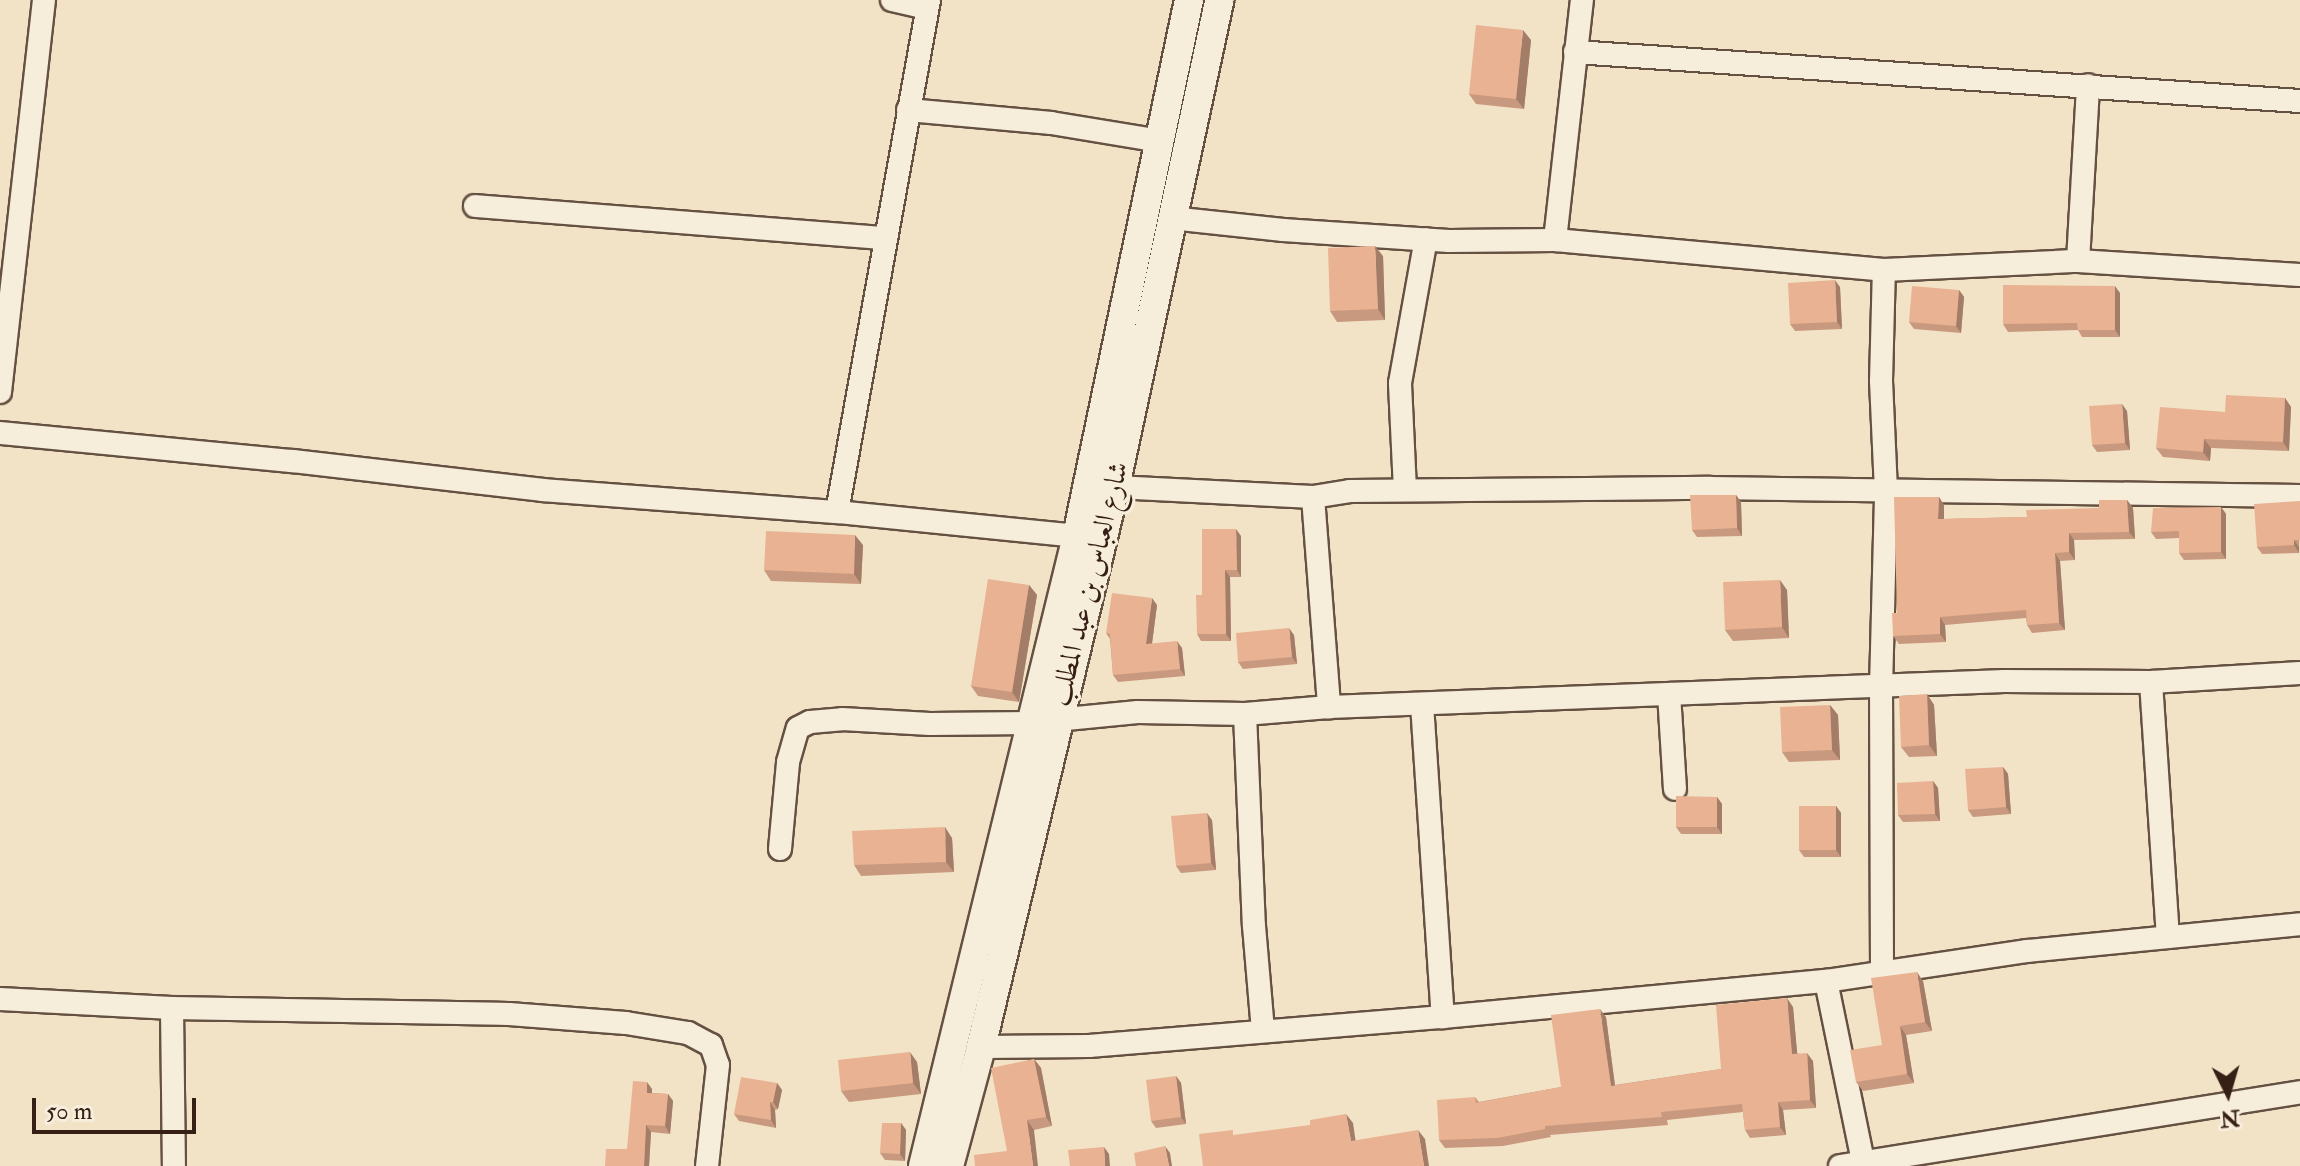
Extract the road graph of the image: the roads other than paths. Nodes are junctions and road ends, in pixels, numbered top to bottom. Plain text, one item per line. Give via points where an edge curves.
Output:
1 (44, 0) edge
2 (892, 0) edge
3 (1189, 0) edge
4 (1219, 0) edge
5 (1582, 0) edge
6 (927, 4) edge
7 (1575, 52) junction
8 (2088, 85) junction
9 (2300, 101) edge
10 (908, 110) junction
11 (1160, 141) junction
12 (475, 206) dead end
13 (1171, 218) junction
14 (884, 238) junction
15 (1426, 239) junction
16 (1555, 240) junction
17 (2078, 261) junction
18 (1884, 270) junction
19 (2300, 275) edge
20 (0, 392) edge
21 (0, 433) edge
22 (1115, 487) junction
23 (1405, 490) junction
24 (1886, 491) junction
25 (2300, 496) edge
26 (1313, 497) junction
27 (837, 512) junction
28 (1077, 536) junction
29 (2300, 673) edge
30 (2151, 682) junction
31 (1881, 688) junction
32 (1669, 694) junction
33 (1422, 704) junction
34 (1329, 707) junction
35 (1245, 714) junction
36 (1044, 722) junction
37 (1675, 789) dead end
38 (780, 849) dead end
39 (2300, 924) edge
40 (2168, 936) junction
41 (1882, 970) junction
42 (1826, 981) junction
43 (0, 999) edge
44 (172, 1008) junction
45 (1443, 1017) junction
46 (1263, 1031) junction
47 (981, 1047) junction
48 (2300, 1092) edge
49 (1864, 1164) edge
50 (174, 1166) edge
51 (707, 1166) edge
52 (923, 1166) edge
53 (949, 1166) edge
54 (1840, 1166) edge

1 - 20 street
2 - 6 street
3 - 11 street, شارع العباس بن عبد المطلب
4 - 13 street, شارع العباس بن عبد المطلب
5 - 7 street
6 - 10 street
7 - 8 street
7 - 16 street
8 - 9 street
8 - 17 street
10 - 11 street via 1051,123
10 - 14 street
11 - 28 street, شارع العباس بن عبد المطلب
12 - 14 street
13 - 15 street
13 - 22 street, شارع العباس بن عبد المطلب
14 - 27 street
15 - 16 street
15 - 23 street via 1400,383
16 - 18 street
17 - 18 street
17 - 19 street
18 - 24 street via 1881,381
21 - 27 street via 543,490
22 - 26 street
22 - 36 street, شارع العباس بن عبد المطلب
23 - 24 street
23 - 26 street
24 - 25 street
24 - 31 street
26 - 34 street
27 - 28 street
28 - 36 street, شارع العباس بن عبد المطلب
29 - 30 street
30 - 31 street via 2004,681
30 - 40 street
31 - 32 street
31 - 41 street
32 - 33 street
32 - 37 street
33 - 34 street
33 - 45 street
34 - 35 street
35 - 36 street via 1138,712
35 - 46 street
36 - 38 street via 810,722 798,728 788,762
36 - 47 street, شارع العباس بن عبد المطلب
36 - 52 street, شارع العباس بن عبد المطلب
39 - 40 street
40 - 41 street
41 - 42 street
42 - 45 street
42 - 49 street
43 - 44 street
44 - 50 street
44 - 51 street via 509,1014 688,1033 711,1045 718,1065
45 - 46 street
46 - 47 street via 1089,1046
47 - 53 street, شارع العباس بن عبد المطلب
48 - 49 street
49 - 54 street

